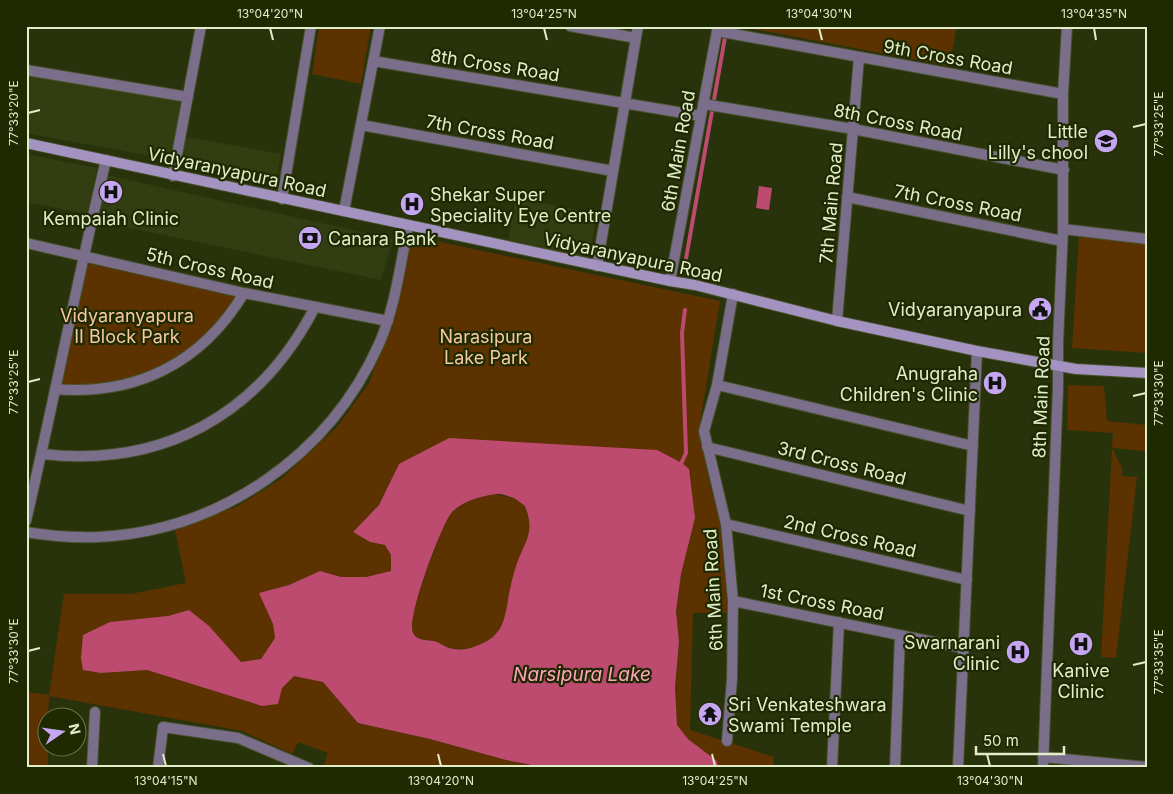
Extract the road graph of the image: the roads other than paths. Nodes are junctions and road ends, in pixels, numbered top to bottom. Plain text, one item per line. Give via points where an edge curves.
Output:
1 (201, 26) edge
2 (311, 26) edge
3 (380, 26) edge
4 (570, 26) edge
5 (638, 26) edge
6 (1067, 26) edge
7 (720, 30) edge
8 (636, 38) junction
9 (859, 57) junction
10 (373, 61) junction
11 (26, 70) edge
12 (1064, 94) junction
13 (188, 97) junction
14 (625, 103) junction
15 (703, 104) junction
16 (701, 116) junction
17 (361, 125) junction
18 (853, 129) junction
19 (26, 143) edge
20 (106, 160) junction
21 (1064, 170) junction
22 (613, 172) junction
23 (173, 176) junction
24 (847, 197) junction
25 (282, 199) junction
26 (344, 211) junction
27 (408, 227) junction
28 (1063, 229) junction
29 (1147, 239) edge
30 (1062, 241) junction
31 (26, 243) edge
32 (83, 255) junction
33 (597, 266) junction
34 (670, 282) junction
35 (244, 293) junction
36 (733, 294) junction
37 (315, 308) junction
38 (388, 321) junction
39 (837, 321) junction
40 (977, 351) junction
41 (1058, 366) junction
42 (1147, 373) edge
43 (716, 385) junction
44 (55, 389) junction
45 (973, 446) junction
46 (707, 447) junction
47 (42, 454) junction
48 (970, 511) junction
49 (26, 521) edge
50 (726, 524) junction
51 (26, 532) edge
52 (967, 580) junction
53 (733, 601) junction
54 (839, 622) junction
55 (900, 634) junction
56 (963, 648) junction
57 (95, 712) dead end
58 (726, 741) dead end
59 (1043, 762) edge
60 (1128, 767) edge
61 (1147, 767) edge
62 (92, 768) edge
63 (158, 768) edge
64 (309, 768) edge
65 (832, 768) edge
66 (895, 768) edge
67 (958, 768) edge

1 - 13 street
2 - 25 street
3 - 10 street
4 - 8 street
5 - 8 street
6 - 12 street, 8th Main Road
7 - 9 street, 9th Cross Road
7 - 15 street, 6th Main Road
8 - 14 street
9 - 12 street, 9th Cross Road
9 - 18 street, 7th Main Road
10 - 14 street, 8th Cross Road
10 - 17 street
11 - 13 street
12 - 21 street, 8th Main Road
13 - 23 street
14 - 16 street, 8th Cross Road
14 - 22 street
15 - 16 street, 6th Main Road
15 - 18 street, 8th Cross Road
16 - 34 street, 6th Main Road
17 - 22 street, 7th Cross Road
17 - 26 street
18 - 21 street, 8th Cross Road
18 - 24 street, 7th Main Road
19 - 20 main road, Vidyaranyapura Road
20 - 23 main road, Vidyaranyapura Road
20 - 32 street
21 - 28 street, 8th Main Road
22 - 33 street
23 - 25 main road, Vidyaranyapura Road
24 - 30 street, 7th Cross Road
24 - 39 street, 7th Main Road
25 - 26 main road, Vidyaranyapura Road
26 - 27 main road, Vidyaranyapura Road
27 - 33 main road, Vidyaranyapura Road
27 - 38 street
28 - 29 street
28 - 30 street, 8th Main Road
30 - 41 street, 8th Main Road
31 - 32 street, 5th Cross Road
32 - 35 street, 5th Cross Road
32 - 44 street
33 - 34 main road, Vidyaranyapura Road
34 - 36 main road, Vidyaranyapura Road
35 - 37 street, 5th Cross Road
35 - 44 street via 214,334 188,356 159,373 108,388
36 - 39 main road, Vidyaranyapura Road
36 - 43 street, 6th Main Road
37 - 38 street, 5th Cross Road
37 - 47 street via 294,344 268,377 237,405 202,427 164,443 124,454 83,457
38 - 51 street via 365,372 330,424 278,473 237,499 192,519 145,532 97,537
39 - 40 main road, Vidyaranyapura Road
40 - 41 main road, Vidyaranyapura Road
40 - 45 street
41 - 42 main road, Vidyaranyapura Road
41 - 59 street, 8th Main Road
43 - 45 street
43 - 46 street, 6th Main Road via 704,431
44 - 47 street
45 - 48 street
46 - 48 street, 3rd Cross Road
46 - 50 street, 6th Main Road
47 - 49 street
48 - 52 street
50 - 52 street, 2nd Cross Road
50 - 53 street, 6th Main Road
52 - 56 street
53 - 54 street, 1st Cross Road
53 - 58 street, 6th Main Road via 732,679
54 - 55 street, 1st Cross Road
54 - 65 street
55 - 56 street, 1st Cross Road
55 - 66 street
56 - 67 street
57 - 62 street
59 - 60 street
60 - 61 street
63 - 64 street via 163,727 238,738

